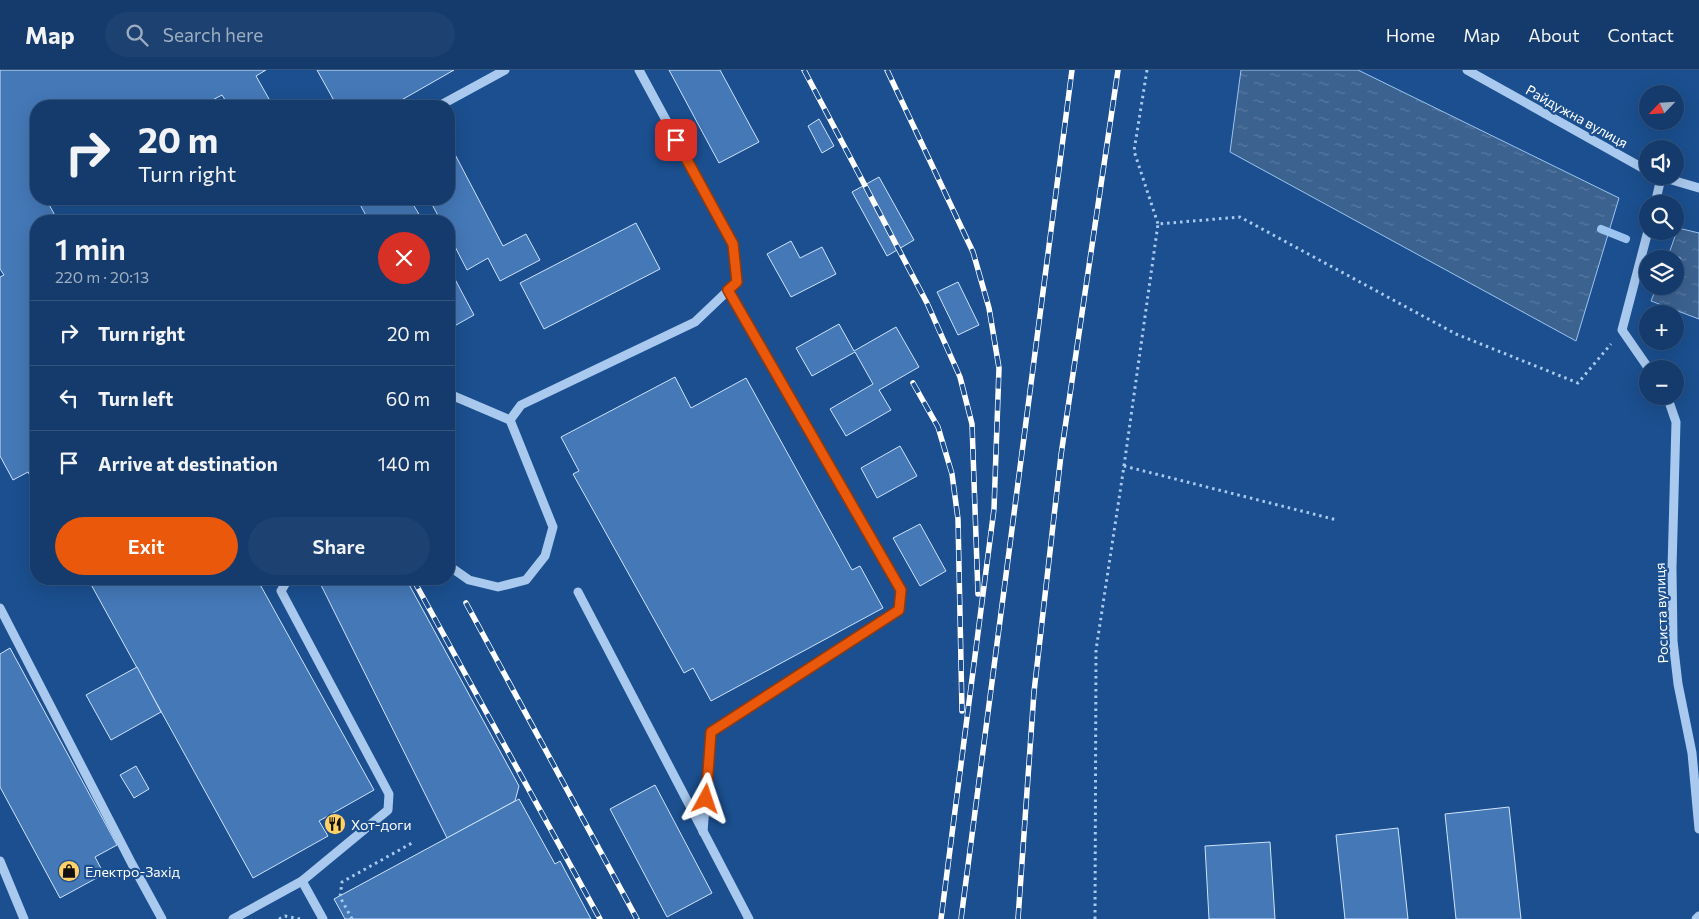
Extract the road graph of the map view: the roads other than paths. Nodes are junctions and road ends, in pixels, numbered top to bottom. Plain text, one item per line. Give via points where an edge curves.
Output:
1 (505, 70) edge
2 (638, 70) edge
3 (1466, 70) edge
4 (450, 100) edge
5 (1639, 166) edge
6 (1684, 184) edge
7 (1699, 188) edge
8 (1646, 240) edge
9 (728, 290) junction
10 (1643, 360) edge
11 (455, 397) edge
12 (1670, 405) edge
13 (510, 420) junction
14 (455, 570) edge
15 (284, 585) edge
16 (578, 592) dead end
17 (0, 608) edge
18 (1699, 828) edge
19 (703, 832) junction
20 (0, 861) edge
21 (302, 881) junction
22 (1699, 916) edge
23 (24, 919) edge
24 (162, 919) edge
25 (233, 919) edge
26 (323, 919) edge
27 (749, 919) edge
28 (1696, 919) edge

1 - 4 street
2 - 9 street via 733,244 737,282
3 - 5 street, Райдужна вулиця
6 - 7 street
8 - 10 street via 1622,330
9 - 13 street via 695,322 520,405
9 - 19 street via 901,590 899,610 711,732
11 - 13 street
12 - 18 street, Росиста вулиця via 1676,422 1673,641 1692,753
13 - 14 street via 553,527 545,556 526,580 498,587 469,580
15 - 21 street via 281,590 389,794 388,810
16 - 19 street
17 - 24 street
19 - 27 street
20 - 23 street
21 - 25 street
21 - 26 street
22 - 28 street

